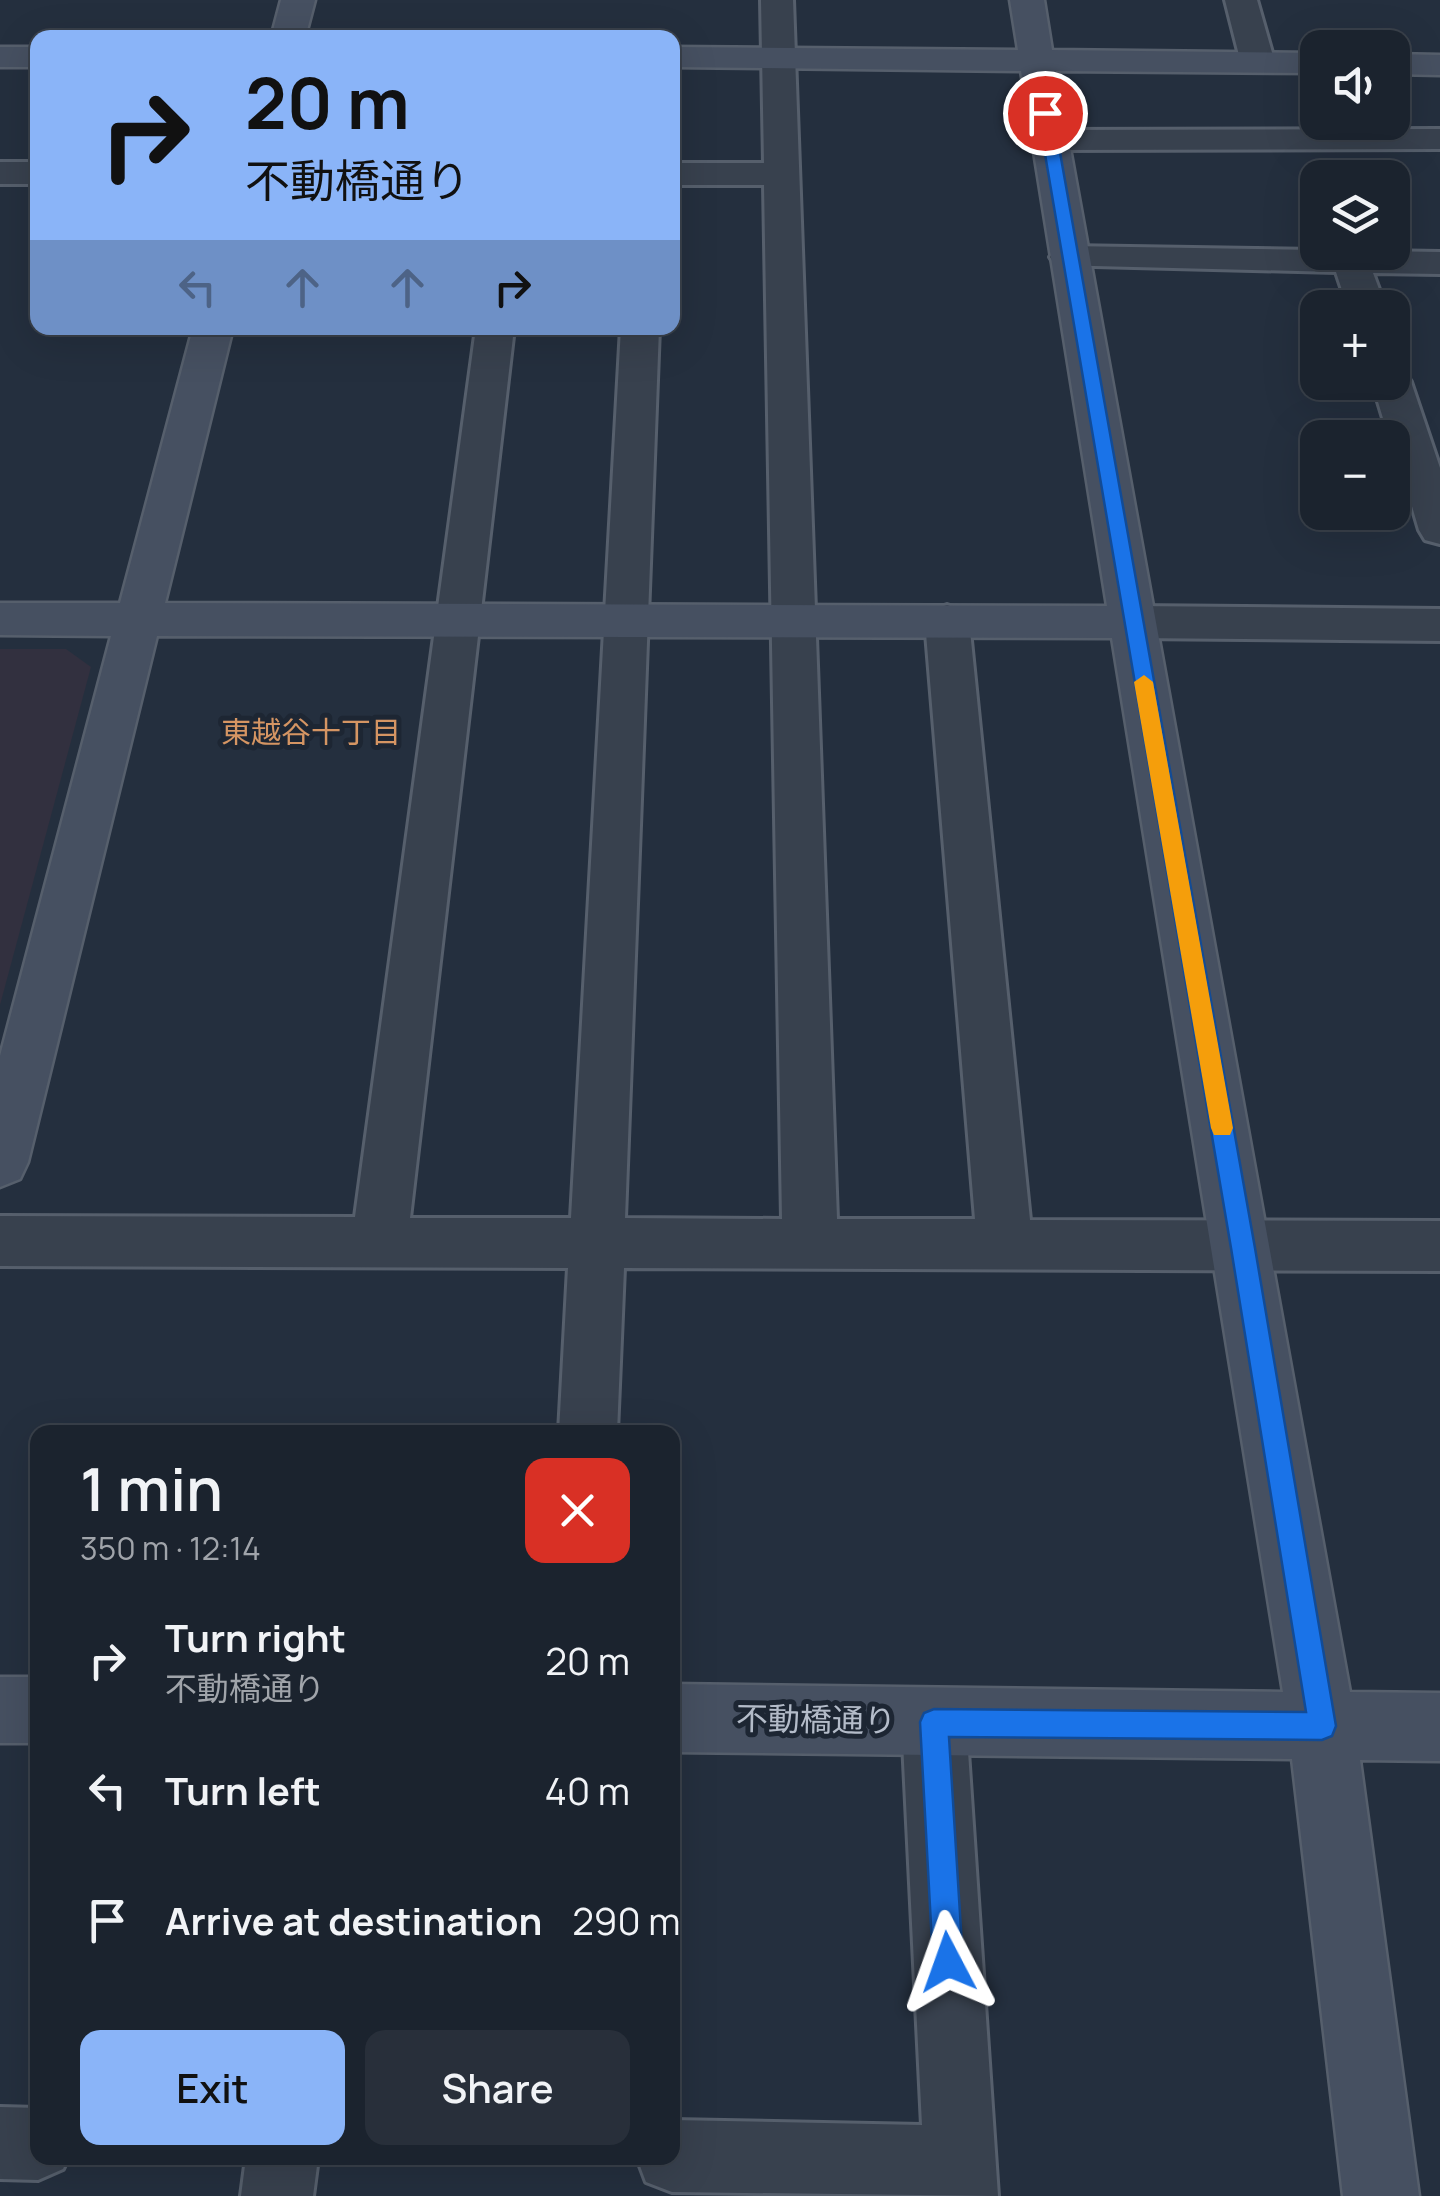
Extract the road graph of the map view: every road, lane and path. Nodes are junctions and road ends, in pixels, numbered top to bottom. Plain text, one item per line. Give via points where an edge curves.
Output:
1 (298, 0) edge
2 (777, 0) edge
3 (1027, 0) edge
4 (1240, 0) edge
5 (290, 30) edge
6 (778, 56) junction
7 (0, 57) edge
8 (680, 57) edge
9 (30, 58) edge
10 (1037, 59) junction
11 (1258, 62) junction
12 (1300, 63) edge
13 (1410, 64) edge
14 (1440, 65) edge
15 (1440, 139) edge
16 (1049, 140) junction
17 (0, 173) edge
18 (30, 173) edge
19 (680, 174) edge
20 (782, 174) junction
21 (1068, 258) junction
22 (1300, 261) edge
23 (1410, 263) edge
24 (1440, 264) edge
25 (211, 335) edge
26 (495, 335) edge
27 (640, 335) edge
28 (1397, 400) edge
29 (1440, 530) edge
30 (458, 619) junction
31 (0, 620) edge
32 (139, 620) junction
33 (625, 620) junction
34 (793, 620) junction
35 (947, 621) junction
36 (1133, 622) junction
37 (1440, 624) edge
38 (0, 1162) edge
39 (0, 1241) edge
40 (378, 1243) junction
41 (594, 1244) junction
42 (810, 1245) junction
43 (1004, 1246) junction
44 (1440, 1246) edge
45 (1243, 1248) junction
46 (588, 1425) edge
47 (0, 1710) edge
48 (30, 1710) edge
49 (680, 1718) edge
50 (934, 1722) junction
51 (1322, 1726) junction
52 (1440, 1727) edge
53 (0, 2143) edge
54 (30, 2144) edge
55 (680, 2157) edge
56 (281, 2165) edge
57 (961, 2179) edge
58 (277, 2196) edge
59 (1381, 2196) edge

1 - 5 street
2 - 6 street
3 - 10 street
4 - 11 street
6 - 8 street
6 - 10 street
6 - 20 street
7 - 9 street
10 - 11 street
10 - 16 street
11 - 12 street
13 - 14 street
15 - 16 street
16 - 21 street
17 - 18 street
19 - 20 street
20 - 34 street
21 - 22 street
21 - 36 street
23 - 24 street
25 - 32 street
26 - 30 street
27 - 33 street
28 - 29 street
30 - 32 street
30 - 33 street
30 - 40 street
31 - 32 street
32 - 38 street
33 - 34 street
33 - 41 street
34 - 35 street
34 - 42 street
35 - 36 street
35 - 43 street
36 - 37 street
36 - 45 street
39 - 40 street
40 - 41 street
41 - 42 street
41 - 46 street
42 - 43 street
43 - 45 street
44 - 45 street
45 - 51 street
47 - 48 street
49 - 50 street, 不動橋通り
50 - 51 street, 不動橋通り
50 - 57 street
51 - 52 street, 不動橋通り
51 - 59 street
53 - 54 street
55 - 57 street
56 - 58 street

